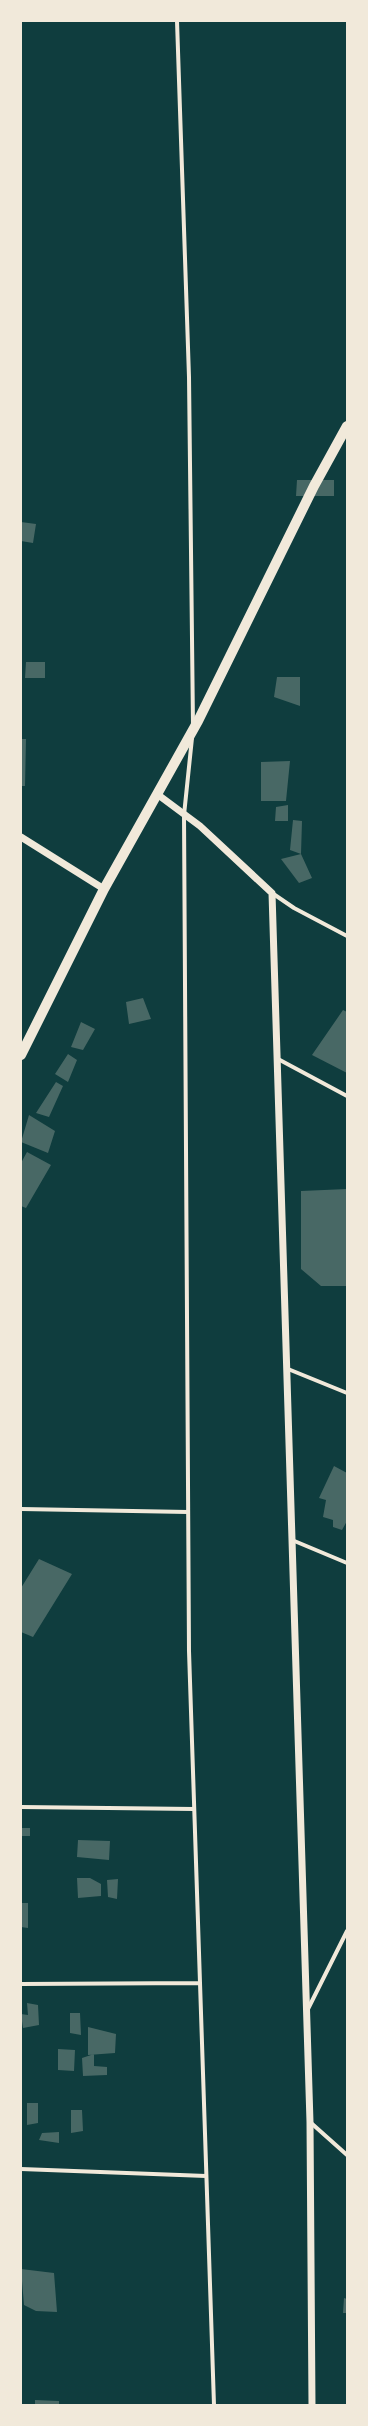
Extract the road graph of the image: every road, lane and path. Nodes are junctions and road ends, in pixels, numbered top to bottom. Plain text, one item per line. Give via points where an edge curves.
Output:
1 (177, 21) edge
2 (347, 426) edge
3 (193, 729) junction
4 (158, 794) junction
5 (184, 815) junction
6 (21, 837) edge
7 (104, 889) junction
8 (272, 893) junction
9 (347, 936) edge
10 (21, 1055) edge
11 (277, 1059) junction
12 (347, 1096) edge
13 (288, 1369) junction
14 (347, 1393) edge
15 (21, 1509) edge
16 (188, 1512) junction
17 (292, 1540) junction
18 (347, 1563) edge
19 (21, 1807) edge
20 (194, 1809) junction
21 (347, 1931) edge
22 (200, 1983) junction
23 (21, 1984) edge
24 (307, 2012) junction
25 (310, 2122) junction
26 (347, 2155) edge
27 (21, 2169) edge
28 (206, 2176) junction
29 (214, 2405) edge
30 (312, 2405) edge

1 - 3 street via 189,377
2 - 3 main road via 314,486
3 - 4 main road
3 - 5 street
4 - 5 street
4 - 7 main road
5 - 8 street
5 - 16 street
6 - 7 street
7 - 10 main road
8 - 9 street via 294,908
8 - 11 street
11 - 12 street
11 - 13 street
13 - 14 street
13 - 17 street
15 - 16 street
16 - 20 street
17 - 18 street
17 - 24 street
19 - 20 street
20 - 22 street
21 - 24 street
22 - 23 street
22 - 28 street
24 - 25 street
25 - 26 street
25 - 30 street
27 - 28 street
28 - 29 street

